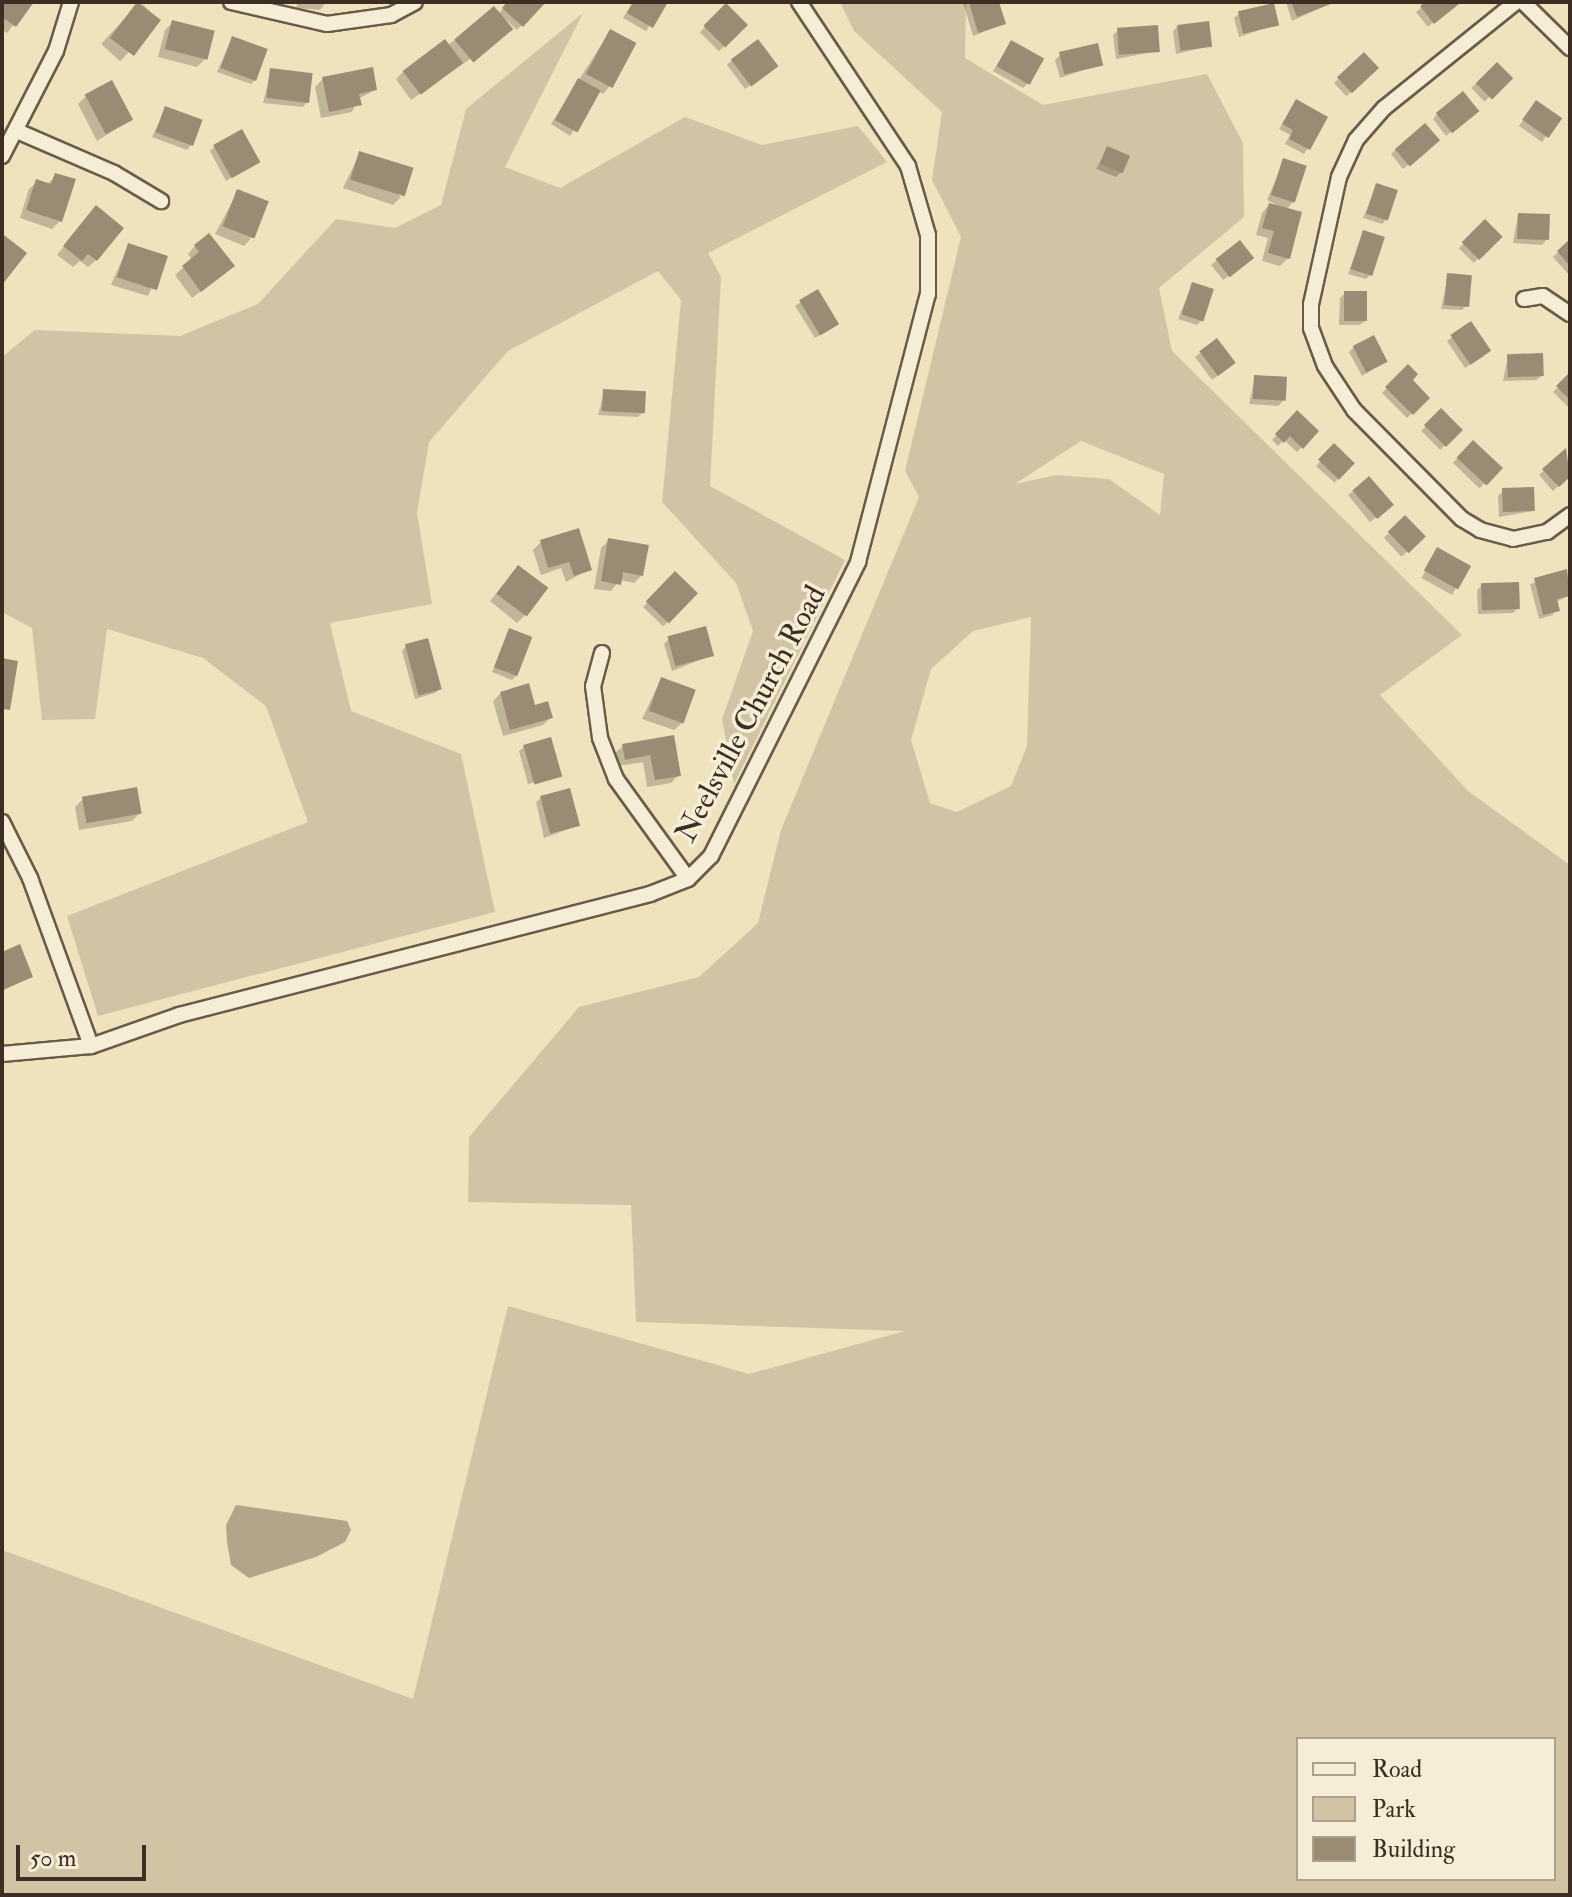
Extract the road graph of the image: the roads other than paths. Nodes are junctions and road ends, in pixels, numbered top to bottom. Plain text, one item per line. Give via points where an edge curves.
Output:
1 (71, 2) edge
2 (231, 2) edge
3 (415, 2) edge
4 (799, 2) edge
5 (1516, 2) edge
6 (1523, 2) edge
7 (259, 6) edge
8 (1570, 48) edge
9 (17, 131) junction
10 (2, 156) edge
11 (161, 201) dead end
12 (1524, 299) dead end
13 (1570, 314) edge
14 (1570, 515) edge
15 (602, 653) dead end
16 (2, 822) edge
17 (688, 879) junction
18 (91, 1046) junction
19 (2, 1054) edge

1 - 9 street via 56,51
2 - 7 street
3 - 7 street via 391,15 327,24
4 - 17 street, Neelsville Church Road via 908,166 928,235 928,294 858,562 711,856
5 - 14 street via 1384,108 1356,140 1339,177 1311,304 1311,328 1325,366 1354,410 1462,519 1513,539 1547,532
6 - 8 street
9 - 10 street
9 - 11 street via 114,173
12 - 13 street via 1543,296
15 - 17 street via 593,686 600,738 616,779
16 - 18 street via 30,878
17 - 18 street, Neelsville Church Road via 499,936 179,1015
18 - 19 street, Neelsville Church Road

